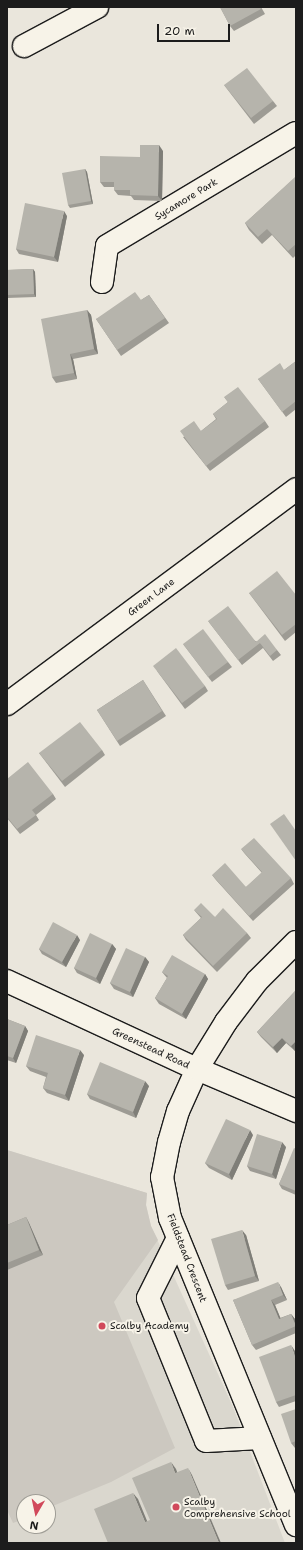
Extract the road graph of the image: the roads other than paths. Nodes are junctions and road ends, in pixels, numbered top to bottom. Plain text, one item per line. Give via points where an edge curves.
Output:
1 (97, 7) edge
2 (24, 46) dead end
3 (296, 133) edge
4 (102, 282) dead end
5 (296, 489) edge
6 (8, 701) edge
7 (296, 942) edge
8 (7, 981) edge
9 (198, 1069) junction
10 (296, 1111) edge
11 (178, 1238) junction
12 (260, 1438) junction
13 (296, 1525) edge

1 - 2 street
3 - 4 street, Sycamore Park via 105,237
5 - 6 street, Green Lane
7 - 9 street, Fieldstead Crescent via 257,980 226,1022
8 - 9 street, Greenstead Road
9 - 10 street, Greenstead Road
9 - 11 street, Fieldstead Crescent via 178,1112 162,1177 170,1218
11 - 12 street, Fieldstead Crescent
11 - 12 street via 148,1298 206,1441
12 - 13 street, Fieldstead Crescent

